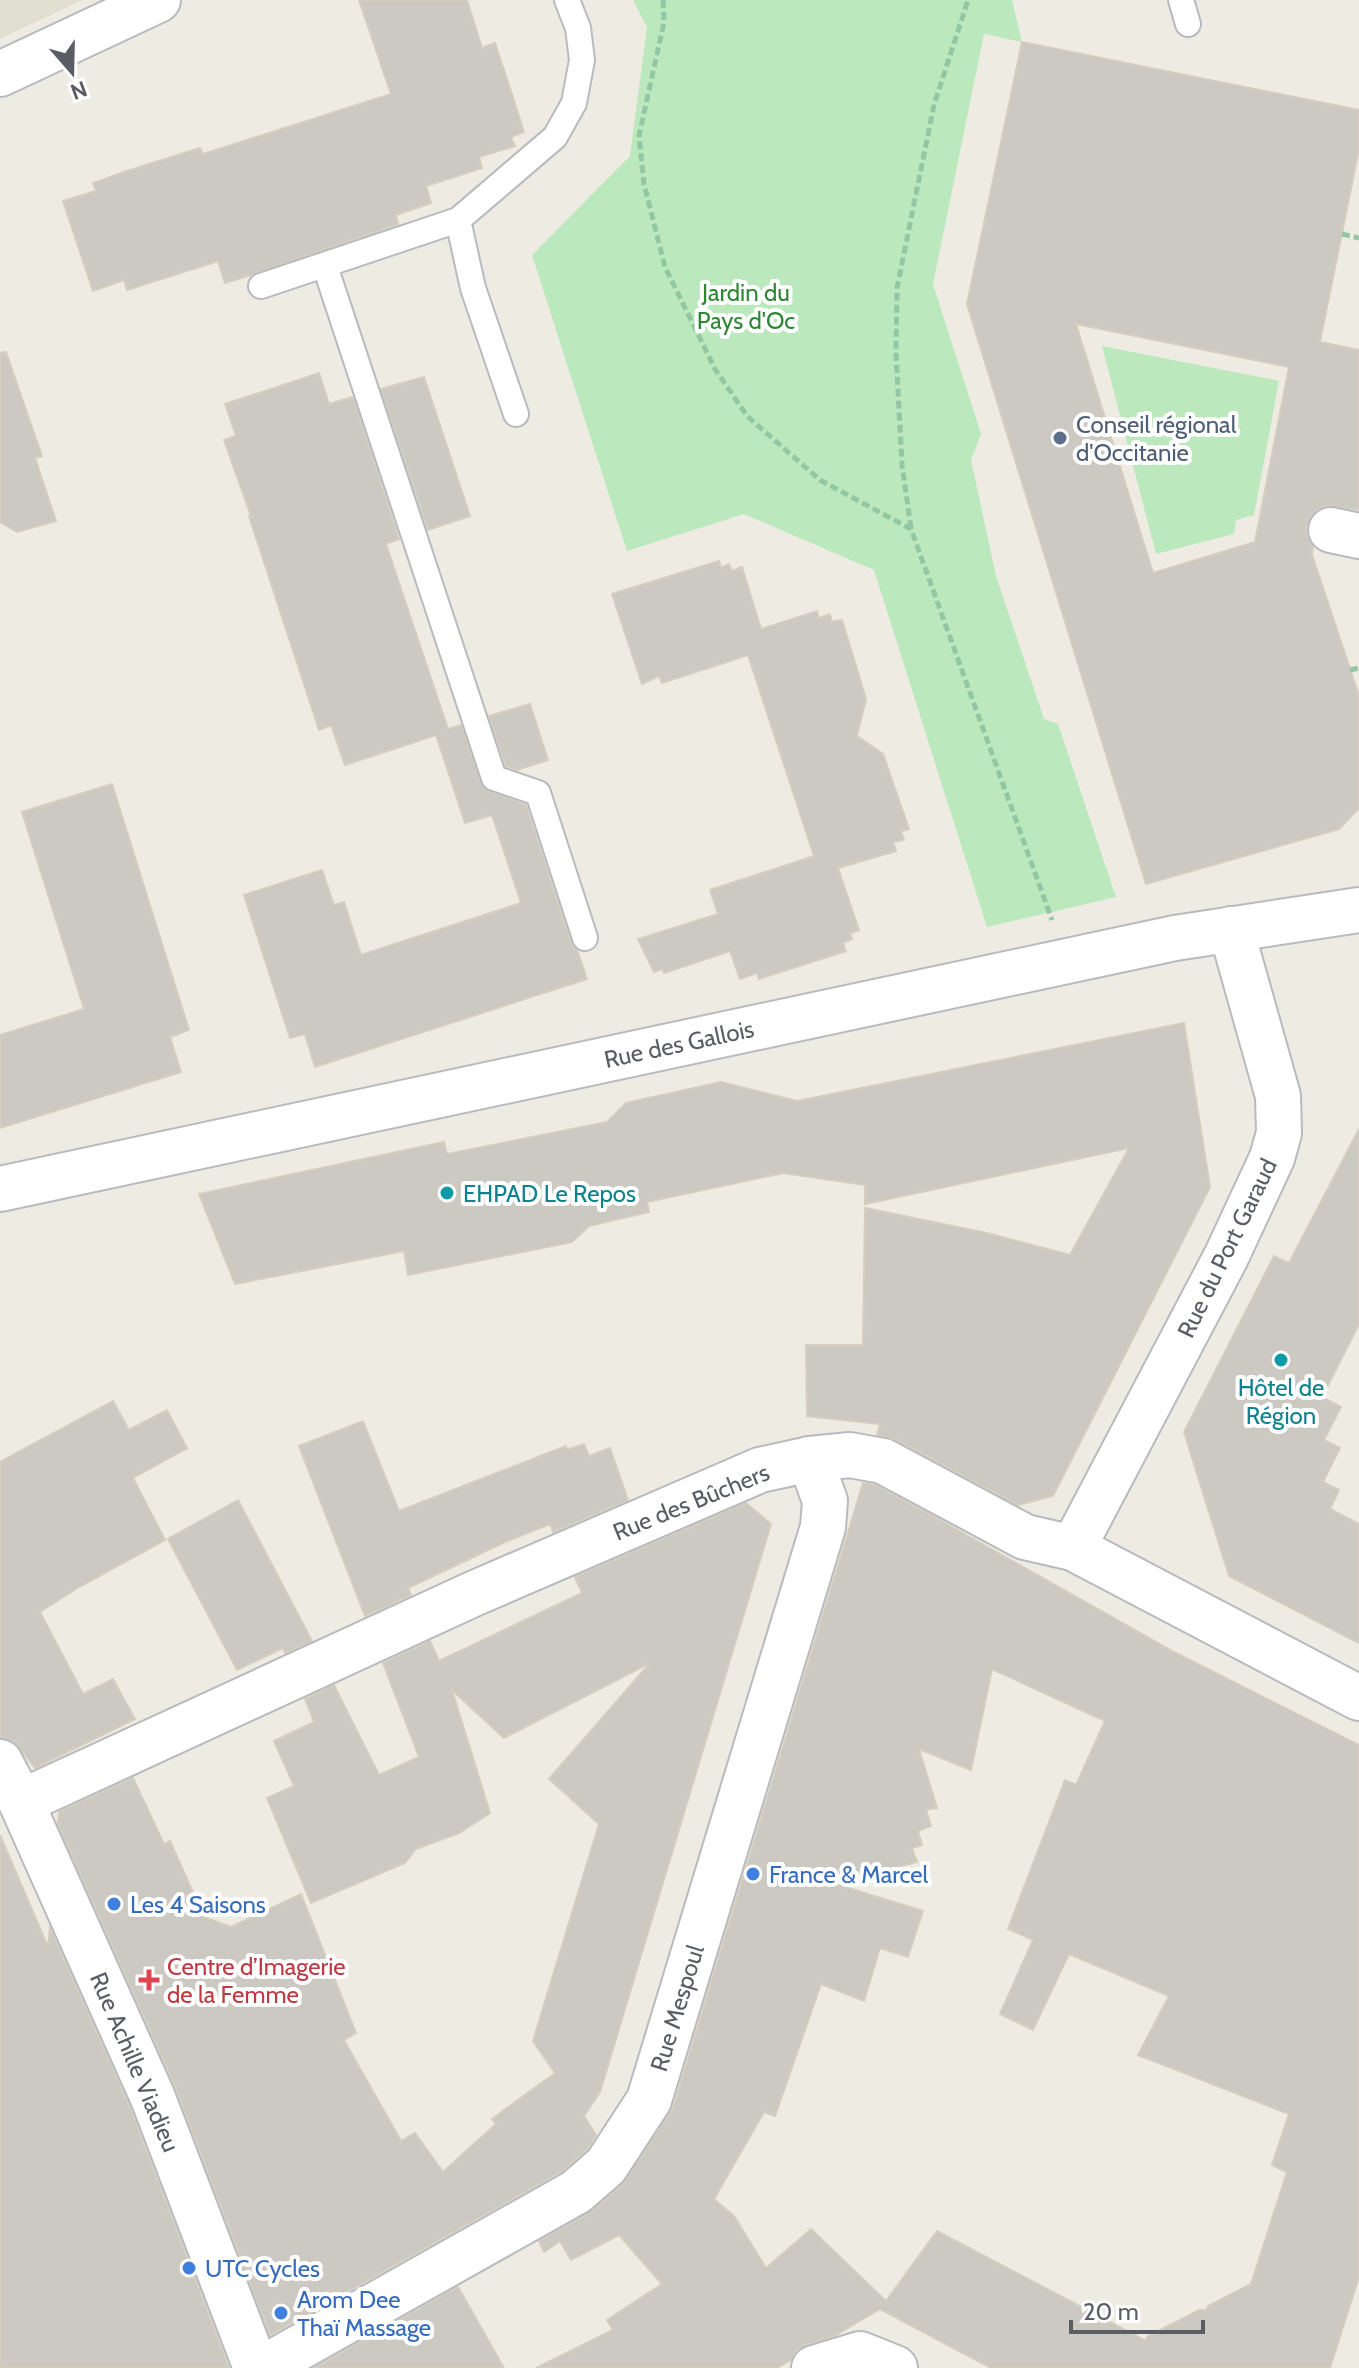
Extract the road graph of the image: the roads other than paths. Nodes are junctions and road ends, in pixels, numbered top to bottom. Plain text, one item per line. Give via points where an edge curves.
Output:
1 (567, 0) edge
2 (1181, 0) edge
3 (133, 5) edge
4 (1188, 24) dead end
5 (0, 74) edge
6 (458, 220) junction
7 (325, 266) junction
8 (261, 286) dead end
9 (516, 414) dead end
10 (1359, 910) edge
11 (1231, 929) junction
12 (585, 938) dead end
13 (0, 1189) edge
14 (810, 1459) junction
15 (1073, 1548) junction
16 (1359, 1698) edge
17 (0, 1762) edge
18 (21, 1802) junction
19 (877, 2361) edge
20 (256, 2368) edge
21 (263, 2368) edge
22 (814, 2368) edge

1 - 6 lane via 582,60 574,103 555,137
2 - 4 lane
3 - 5 street
6 - 7 lane
6 - 9 lane via 473,288
7 - 8 lane
7 - 12 lane via 494,778 538,793
10 - 11 street, Rue des Gallois
11 - 13 street, Rue des Gallois
11 - 15 street, Rue du Port Garaud via 1278,1096 1279,1133 1226,1257
14 - 15 street, Rue des Bûchers via 850,1455 883,1461 1025,1537
14 - 18 street, Rue des Bûchers via 760,1470 487,1588
14 - 21 street, Rue Mespoul via 825,1501 823,1527 649,2100 606,2166 576,2192
15 - 16 street, Rue des Bûchers
17 - 18 street, Rue Achille Viadieu
18 - 20 street, Rue Achille Viadieu via 153,2098
19 - 22 street

